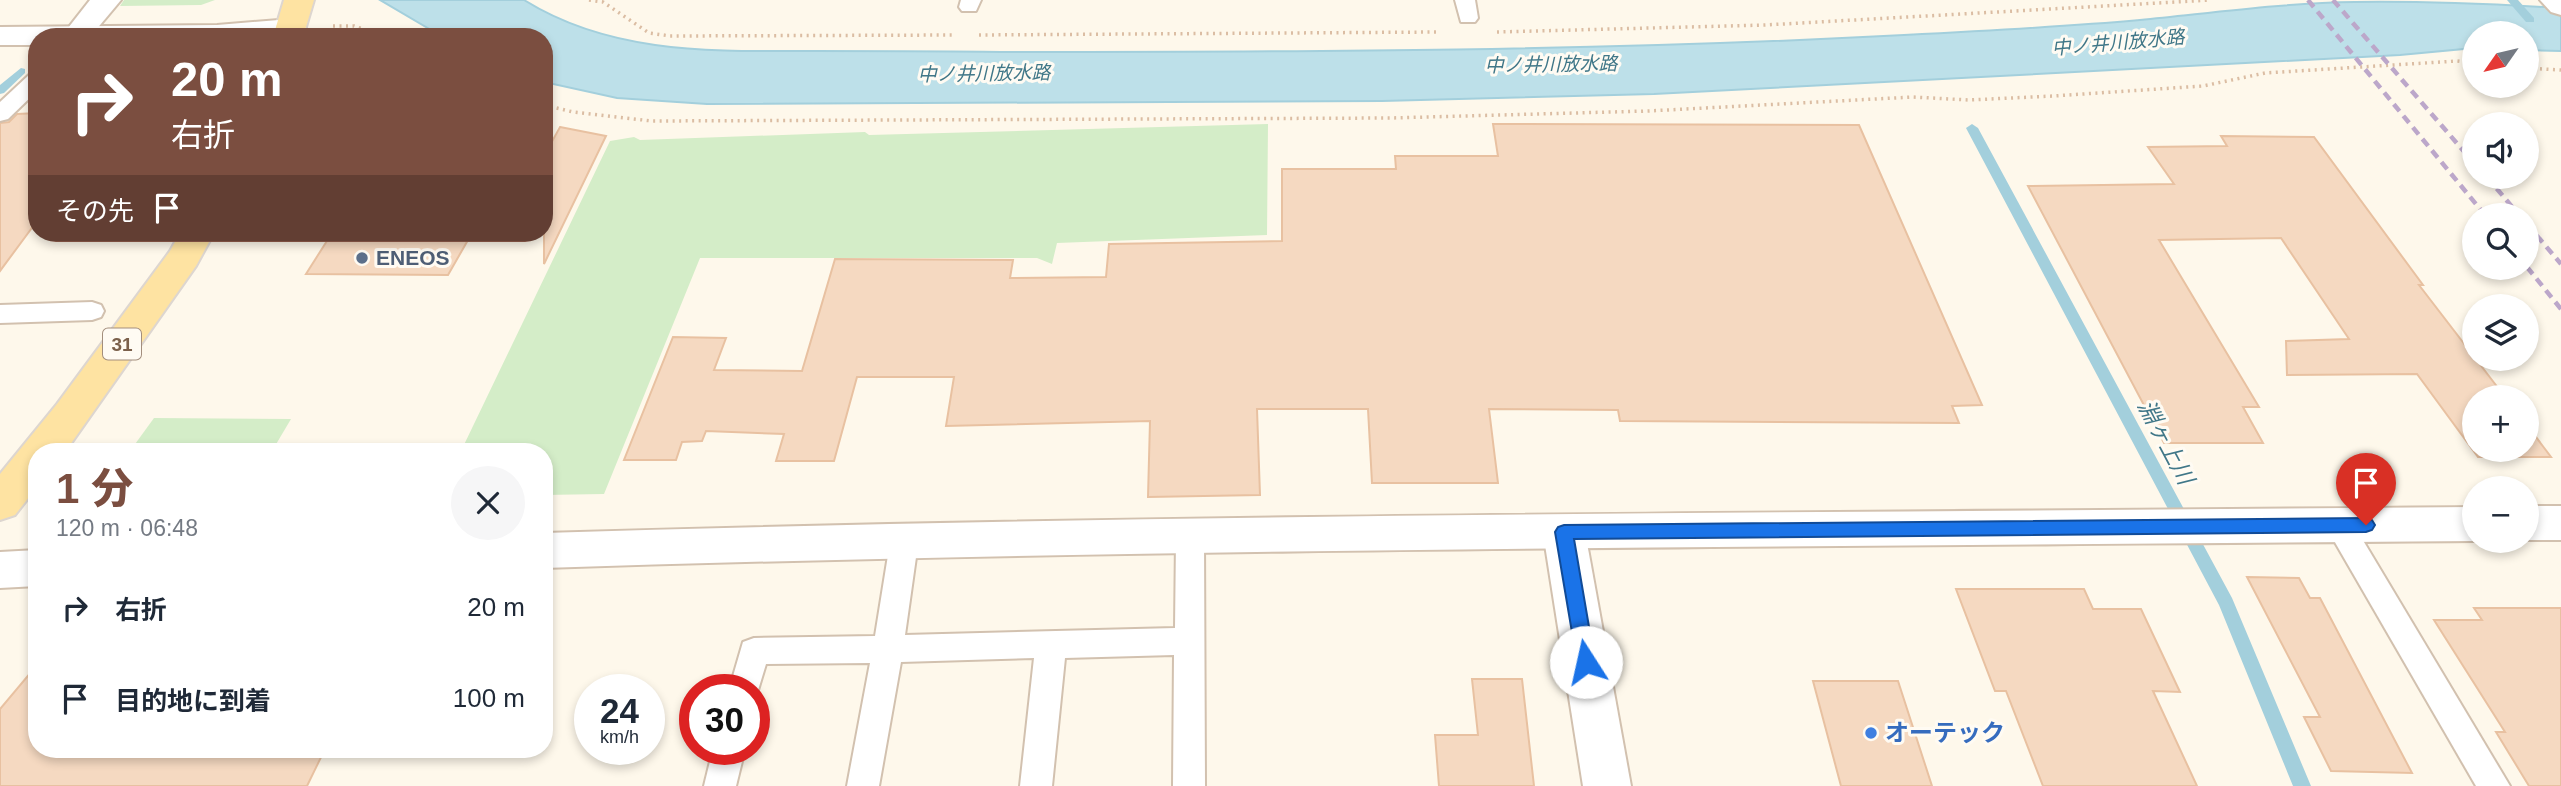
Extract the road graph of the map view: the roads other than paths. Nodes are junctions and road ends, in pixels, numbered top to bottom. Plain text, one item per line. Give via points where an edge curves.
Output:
1 (106, 0) edge
2 (2555, 0) edge
3 (2561, 6) edge
4 (293, 22) edge
5 (82, 28) edge
6 (255, 28) edge
7 (0, 36) edge
8 (28, 36) edge
9 (28, 88) edge
10 (0, 114) edge
11 (192, 242) edge
12 (92, 311) dead end
13 (0, 314) edge
14 (49, 443) edge
15 (28, 469) edge
16 (0, 503) edge
17 (2539, 523) edge
18 (2561, 523) edge
19 (2462, 524) edge
20 (2339, 525) junction
21 (1564, 532) junction
22 (1189, 538) junction
23 (904, 543) junction
24 (553, 551) edge
25 (28, 568) edge
26 (0, 570) edge
27 (1189, 641) junction
28 (1051, 644) junction
29 (888, 649) junction
30 (748, 674) edge
31 (725, 765) edge
32 (720, 786) edge
33 (863, 786) edge
34 (1036, 786) edge
35 (1188, 786) edge
36 (1607, 786) edge
37 (2494, 786) edge

1 - 5 street
2 - 3 street
4 - 6 street
7 - 8 street
9 - 10 lane
11 - 14 main road, 31
12 - 13 lane
15 - 16 main road
17 - 18 street
19 - 20 street
20 - 21 street
20 - 37 lane
21 - 22 street
21 - 36 street
22 - 23 street
22 - 27 lane
23 - 24 street
23 - 29 lane
25 - 26 street
27 - 28 lane
27 - 35 lane
28 - 29 lane
28 - 34 lane
29 - 30 lane via 754,651
29 - 33 lane
31 - 32 lane

